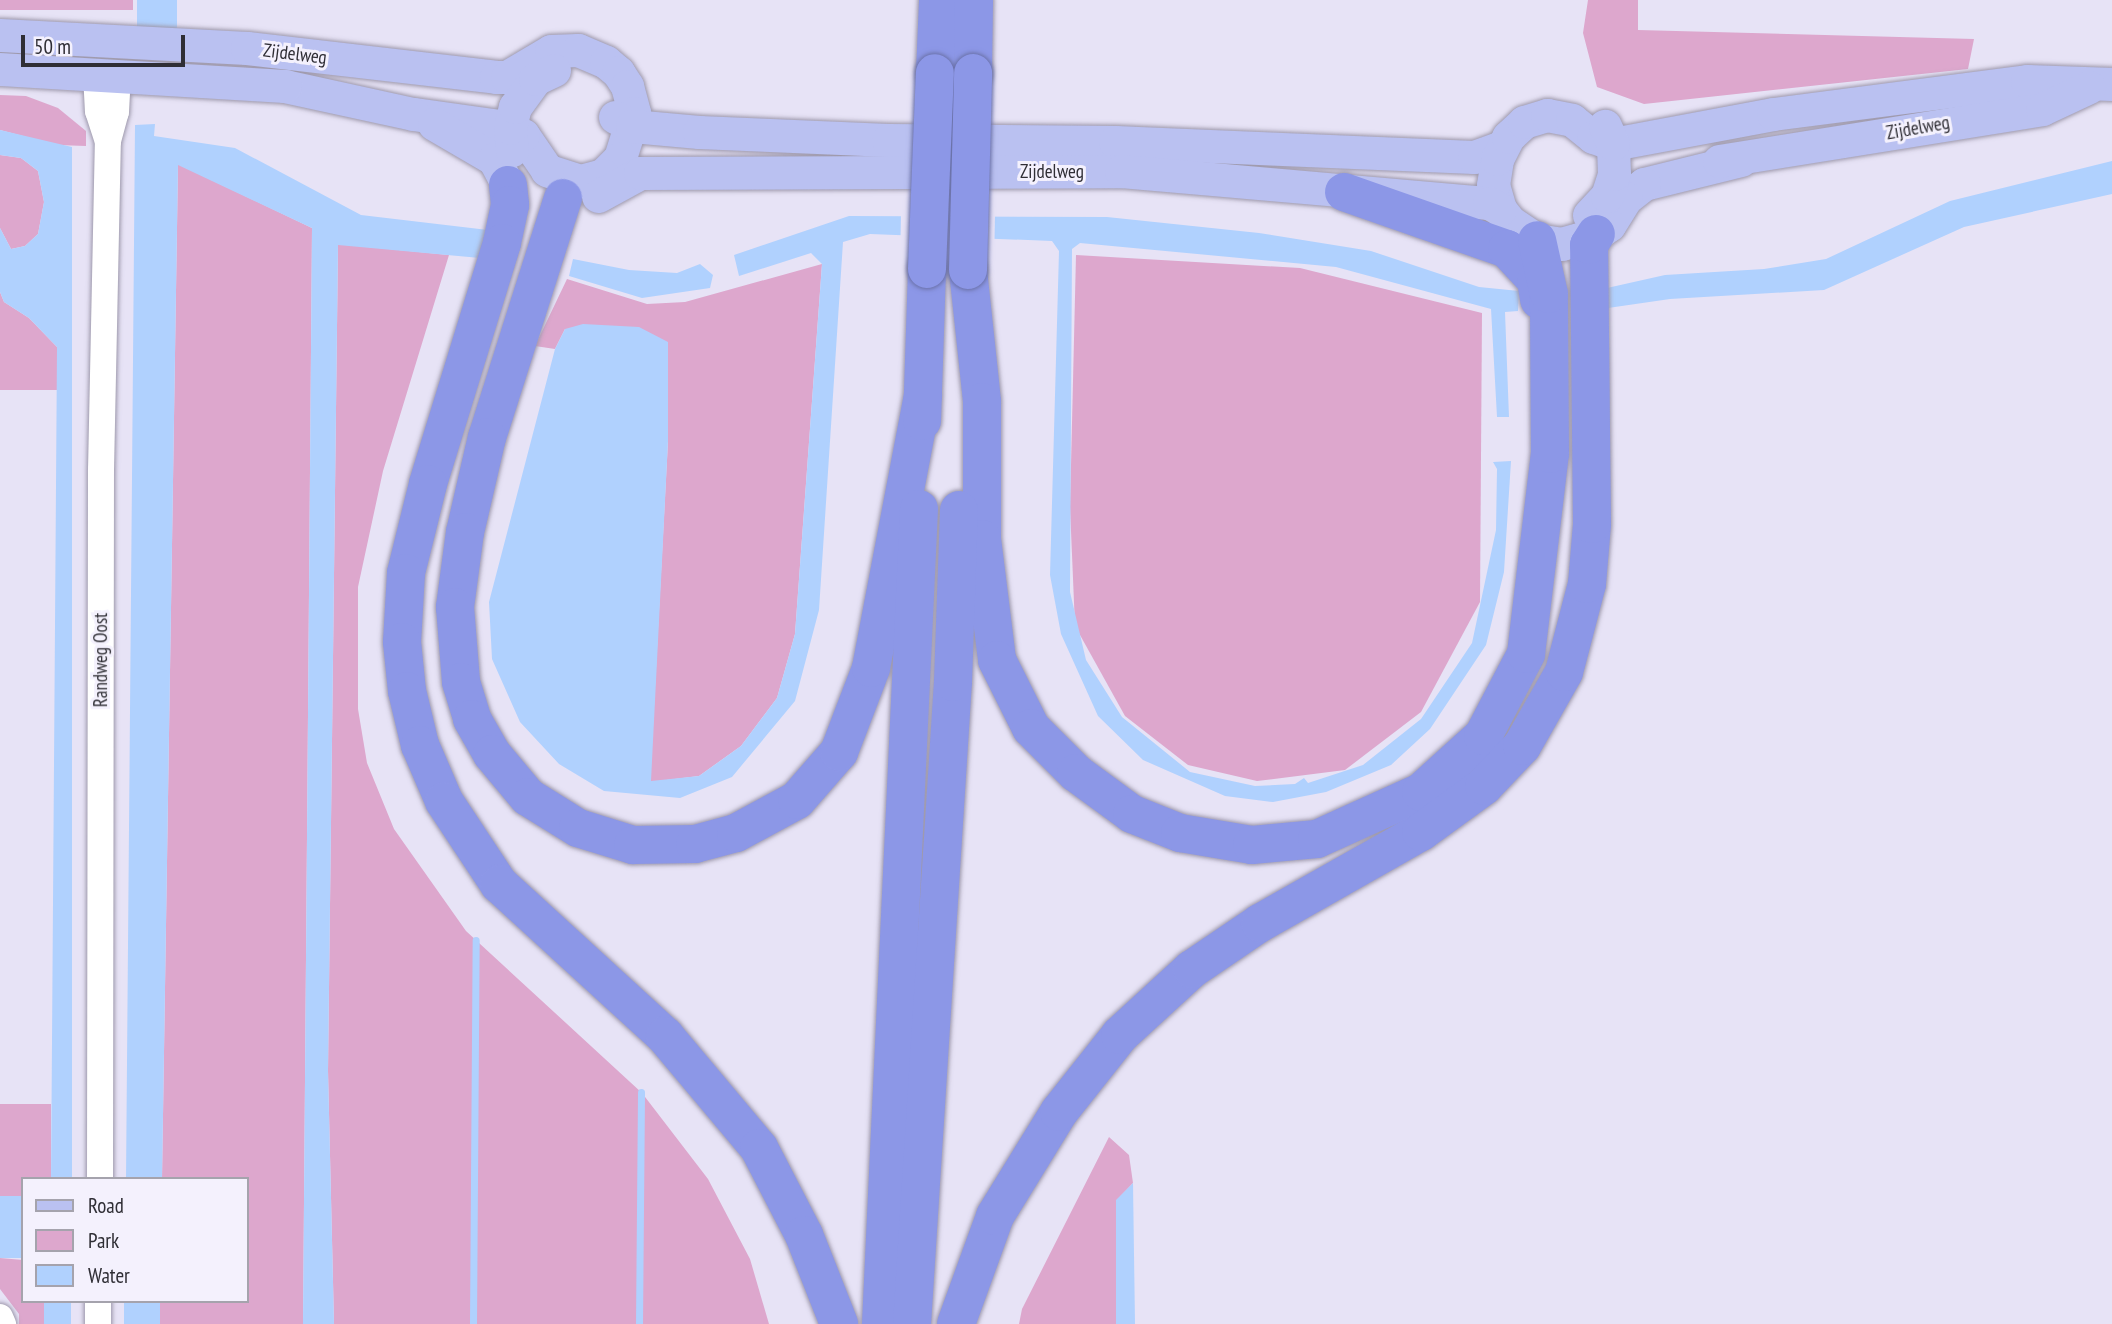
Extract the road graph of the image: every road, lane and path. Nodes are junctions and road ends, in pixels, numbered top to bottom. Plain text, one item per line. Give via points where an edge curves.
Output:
1 (938, 0) edge
2 (974, 0) edge
3 (0, 34) edge
4 (0, 69) edge
5 (114, 75) junction
6 (521, 81) junction
7 (2102, 85) edge
8 (413, 114) junction
9 (627, 115) junction
10 (1609, 134) junction
11 (1495, 139) junction
12 (625, 168) junction
13 (543, 176) junction
14 (1618, 191) junction
15 (1344, 192) junction
16 (1497, 197) junction
17 (1583, 232) junction
18 (1537, 240) junction
19 (968, 270) junction
20 (1547, 344) junction
21 (923, 395) junction
22 (100, 1177) edge
23 (98, 1303) edge
24 (0, 1317) edge
25 (3, 1324) edge
26 (98, 1324) edge
27 (839, 1324) edge
28 (881, 1324) edge
29 (912, 1324) edge
30 (956, 1324) edge

1 - 21 highway, bridge
2 - 19 highway, bridge
3 - 6 main road, Zijdelweg via 286,52 421,72 496,94
4 - 5 main road, Zijdelweg
5 - 8 main road, Zijdelweg via 285,86
5 - 22 street, Randweg Oost via 98,111 108,141 101,470
6 - 9 main road via 582,61 618,72
6 - 13 main road
7 - 10 main road, Zijdelweg via 2026,82
7 - 14 main road, Zijdelweg via 2042,109 1741,160 1639,170
8 - 13 main road, Zijdelweg
8 - 13 main road, Zijdelweg via 494,159
9 - 11 main road, Zijdelweg via 699,132 1474,157
9 - 12 main road
9 - 13 main road via 604,147
10 - 11 main road via 1573,99 1535,107 1512,106
10 - 14 main road
11 - 16 main road
12 - 13 main road via 603,194
12 - 15 main road, Zijdelweg via 640,173 759,174 1121,171
13 - 21 highway via 513,348 465,532 456,607 461,682 472,719 492,754 528,797 578,828 633,845 695,844 736,833 797,800 839,752 871,668
13 - 27 highway via 510,205 406,573 402,642 420,746 444,800 499,884 666,1036 759,1147 804,1235
14 - 17 main road via 1609,225
15 - 16 main road, Zijdelweg via 1489,203
15 - 20 highway via 1507,248 1536,280
16 - 17 main road via 1510,191 1545,221
16 - 18 main road via 1510,222
17 - 18 main road
17 - 30 highway via 1577,322 1588,373 1592,524 1587,584 1564,672 1522,746 1484,786 1442,817 1249,931 1192,970 1120,1035 1059,1112 995,1216
18 - 20 highway via 1549,294
19 - 20 highway via 982,402 982,539 997,660 1031,728 1076,773 1132,814 1180,833 1252,845 1317,839 1421,792 1483,736 1526,654 1539,575 1550,454
19 - 29 highway via 953,682
21 - 28 highway
23 - 26 street
24 - 25 street

